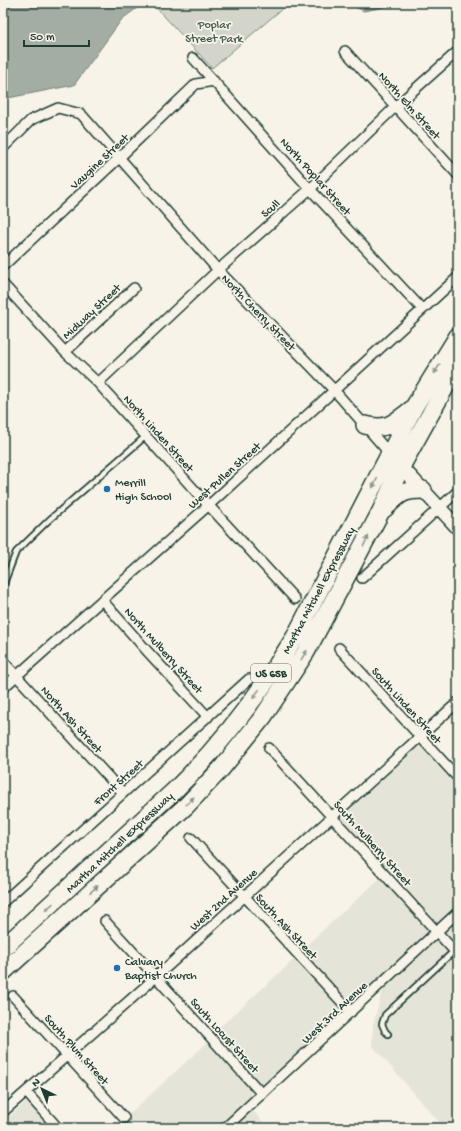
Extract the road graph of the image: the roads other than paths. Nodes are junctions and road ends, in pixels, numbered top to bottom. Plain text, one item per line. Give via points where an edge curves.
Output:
1 (346, 51) dead end
2 (458, 51) edge
3 (193, 58) dead end
4 (214, 80) junction
5 (395, 107) junction
6 (3, 148) edge
7 (119, 158) junction
8 (458, 175) edge
9 (310, 188) junction
10 (3, 266) edge
11 (218, 270) junction
12 (458, 277) edge
13 (3, 284) edge
14 (134, 288) dead end
15 (422, 309) junction
16 (458, 336) edge
17 (65, 352) junction
18 (458, 366) edge
19 (98, 383) junction
20 (334, 390) junction
21 (414, 407) junction
22 (365, 425) junction
23 (146, 436) junction
24 (390, 454) junction
25 (401, 467) junction
26 (422, 490) junction
27 (458, 491) edge
28 (208, 505) junction
29 (439, 508) junction
30 (380, 513) junction
31 (458, 528) edge
32 (362, 578) dead end
33 (3, 586) edge
34 (295, 599) dead end
35 (102, 600) junction
36 (339, 648) dead end
37 (3, 660) edge
38 (17, 676) junction
39 (249, 679) dead end
40 (3, 688) edge
41 (458, 702) edge
42 (208, 717) junction
43 (420, 736) junction
44 (269, 748) dead end
45 (458, 778) edge
46 (123, 794) junction
47 (332, 816) junction
48 (191, 838) dead end
49 (243, 896) junction
50 (3, 902) edge
51 (458, 912) edge
52 (105, 921) dead end
53 (436, 931) junction
54 (3, 948) edge
55 (456, 953) edge
56 (3, 972) edge
57 (156, 976) junction
58 (13, 996) dead end
59 (351, 1012) junction
60 (388, 1034) dead end
61 (66, 1055) junction
62 (26, 1092) junction
63 (262, 1094) junction
64 (3, 1112) edge
65 (124, 1118) dead end
66 (58, 1128) edge
67 (225, 1128) edge

1 - 5 street, North Elm Street
2 - 5 street, Scull
3 - 4 street, North Poplar Street
4 - 7 street, Vaugine Street via 196,84
4 - 9 street, North Poplar Street
5 - 8 street, North Elm Street
5 - 9 street, Scull
6 - 7 street, North Cherry Street via 31,120 58,108 81,114
7 - 10 street, Vaugine Street
7 - 11 street, North Cherry Street
9 - 11 street, Scull
9 - 15 street, North Poplar Street
11 - 19 street, Scull
11 - 20 street, North Cherry Street
12 - 15 street, West Pullen Street
13 - 17 street, North Linden Street
14 - 17 street, Midway Street
15 - 20 street, West Pullen Street
16 -> 21 highway, Martha Mitchell Expressway / US 65B
17 - 19 street, North Linden Street
18 - 25 highway, Martha Mitchell Expressway / US 65B
19 - 23 street, North Linden Street
20 - 22 street, North Cherry Street
20 - 28 street, West Pullen Street
21 - 22 highway via 385,427
21 - 24 highway, Martha Mitchell Expressway / US 65B
22 - 24 street, North Cherry Street
23 - 28 street, North Linden Street
23 - 33 lane via 16,552
24 - 25 main road, North Cherry Street
24 -> 54 highway, Martha Mitchell Expressway / US 65B via 295,637 243,712 193,773
25 - 26 main road, North Cherry Street
25 - 30 highway, Martha Mitchell Expressway / US 65B
26 - 29 main road, North Cherry Street
26 - 30 highway via 404,491
27 - 29 street
28 - 34 street, North Linden Street
28 - 35 street, West Pullen Street
29 - 31 main road, North Cherry Street
29 - 32 street
56 -> 30 highway, Martha Mitchell Expressway / US 65B via 187,805 236,751 263,717 306,652
35 - 38 street, West Pullen Street
35 - 42 street, North Mulberry Street
36 - 43 street, South Linden Street
37 - 38 street, North Ash Street
38 - 40 street, West Pullen Street
38 - 46 street, North Ash Street
39 - 42 street, Front Street
41 - 43 street, West 2nd Avenue
42 - 46 street, Front Street
43 - 45 street, South Linden Street
43 - 47 street, West 2nd Avenue
44 - 47 street, South Mulberry Street
46 - 50 street, Front Street
47 - 49 street, West 2nd Avenue
47 - 53 street, South Mulberry Street
48 - 49 street, South Ash Street
49 - 57 street, West 2nd Avenue
49 - 59 street, South Ash Street
51 - 53 street, West 3rd Avenue
52 - 57 street, South Locust Street
53 - 55 street, South Mulberry Street
53 - 59 street, West 3rd Avenue
55 - 60 lane via 385,1015 382,1024
57 - 61 street, West 2nd Avenue
57 - 63 street, South Locust Street
58 - 61 street, South Plum Street
59 - 63 street, West 3rd Avenue
61 - 62 street, West 2nd Avenue
61 - 65 street, South Plum Street
62 - 64 street, West 2nd Avenue
62 - 66 street
63 - 67 street, West 3rd Avenue

